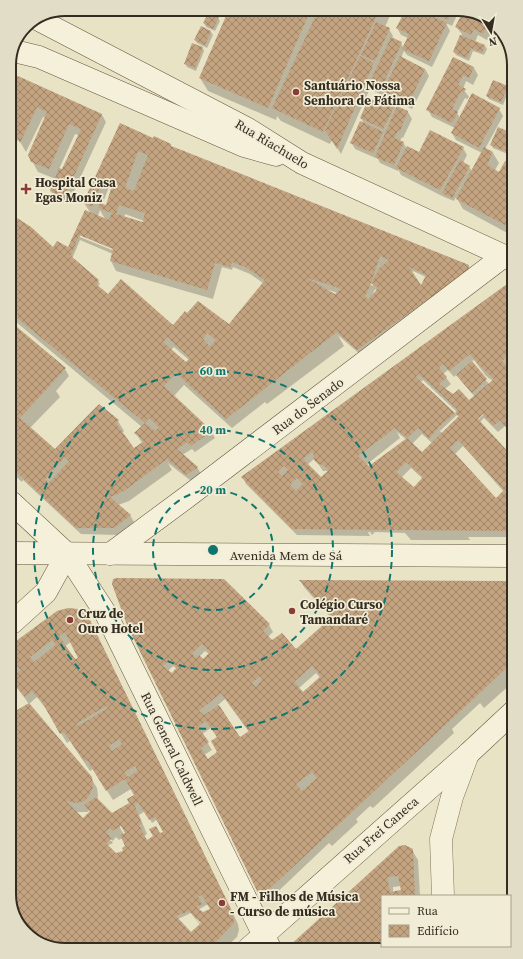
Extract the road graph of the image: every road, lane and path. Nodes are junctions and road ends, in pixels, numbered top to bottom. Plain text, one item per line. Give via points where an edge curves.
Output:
1 (42, 22) edge
2 (18, 52) edge
3 (302, 164) junction
4 (507, 258) edge
5 (507, 259) edge
6 (16, 507) edge
7 (16, 553) edge
8 (67, 554) junction
9 (110, 554) junction
10 (507, 556) edge
11 (16, 619) edge
12 (507, 718) edge
13 (468, 754) junction
14 (443, 895) edge
15 (261, 943) edge

1 - 3 main road, Rua Riachuelo via 248,129
2 - 3 main road via 39,57 244,146
3 - 4 main road, Rua Riachuelo
5 - 9 main road, Rua do Senado
6 - 8 main road, Rua General Caldwell
7 - 8 main road, Avenida Mem de Sá
8 - 9 main road, Avenida Mem de Sá
8 - 11 main road via 46,592
8 - 15 main road, Rua General Caldwell via 106,614
9 - 10 main road, Avenida Mem de Sá
12 - 13 main road, Rua Frei Caneca
13 - 14 main road via 452,796 441,839
13 - 15 main road, Rua Frei Caneca

